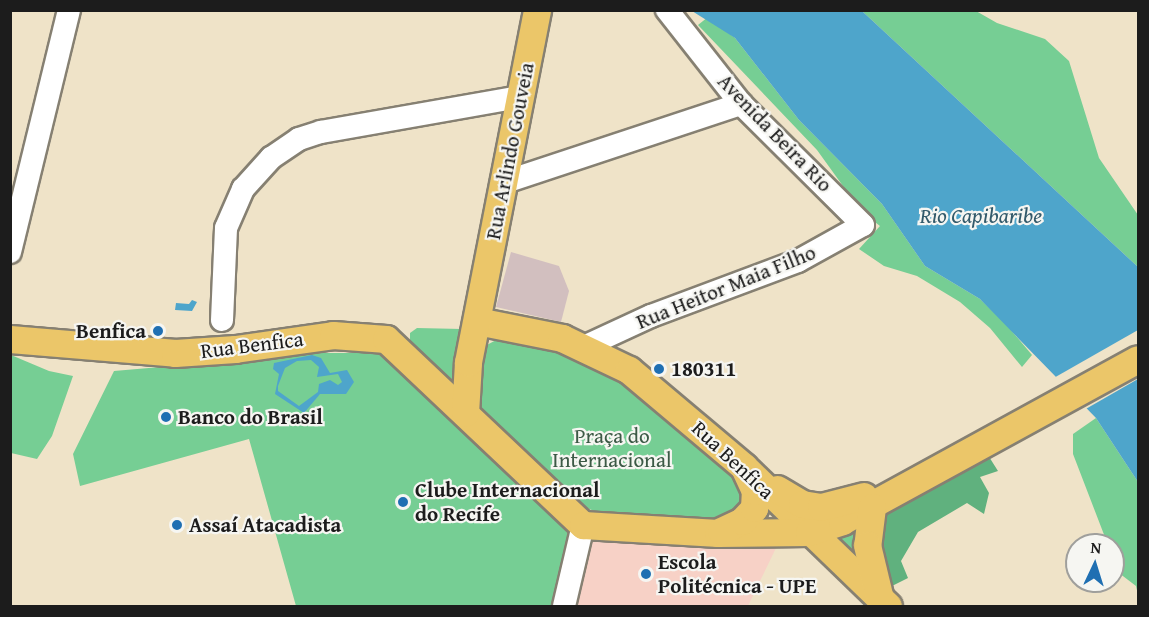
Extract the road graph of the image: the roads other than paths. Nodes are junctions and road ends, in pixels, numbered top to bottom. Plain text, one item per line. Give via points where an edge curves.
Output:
1 (69, 10) edge
2 (537, 10) edge
3 (667, 10) edge
4 (520, 97) junction
5 (741, 104) junction
6 (502, 183) junction
7 (863, 225) joint
8 (10, 252) edge
9 (483, 292) junction
10 (222, 320) dead end
11 (477, 321) junction
12 (505, 326) junction
13 (10, 339) edge
14 (1138, 345) edge
15 (586, 346) junction
16 (1138, 359) edge
17 (465, 413) junction
18 (1021, 419) junction
19 (744, 467) junction
20 (872, 507) junction
21 (583, 525) junction
22 (809, 532) junction
23 (718, 533) junction
24 (884, 601) edge
25 (564, 606) edge

1 - 8 street
2 - 4 main road, Rua Arlindo Gouveia
3 - 5 street, Avenida Beira Rio
4 - 6 main road, Rua Arlindo Gouveia
4 - 10 street via 321,132 299,139 271,158 243,189 226,228
5 - 6 street
5 - 7 street, Avenida Beira Rio
6 - 9 main road, Rua Arlindo Gouveia
7 - 15 street, Rua Heitor Maia Filho via 798,261 651,316
9 - 11 main road, Rua Arlindo Gouveia
9 - 12 main road via 486,306
11 - 12 main road, Rua Benfica
11 - 17 main road via 468,362
12 - 15 main road, Rua Benfica
13 - 17 main road, Rua Benfica via 175,353 235,350 333,335 386,339
14 - 18 main road
15 - 19 main road, Rua Benfica via 642,379
16 - 18 main road
17 - 21 main road, Rua Benfica
18 - 19 main road via 842,504 802,504
18 - 20 main road
19 - 22 main road, Rua Benfica
19 - 23 main road via 755,491 754,508 742,522
20 - 22 main road
20 - 24 main road via 867,546
21 - 23 main road, Rua Benfica
21 - 25 street
22 - 23 main road, Rua Benfica
22 - 24 main road, Rua Benfica

